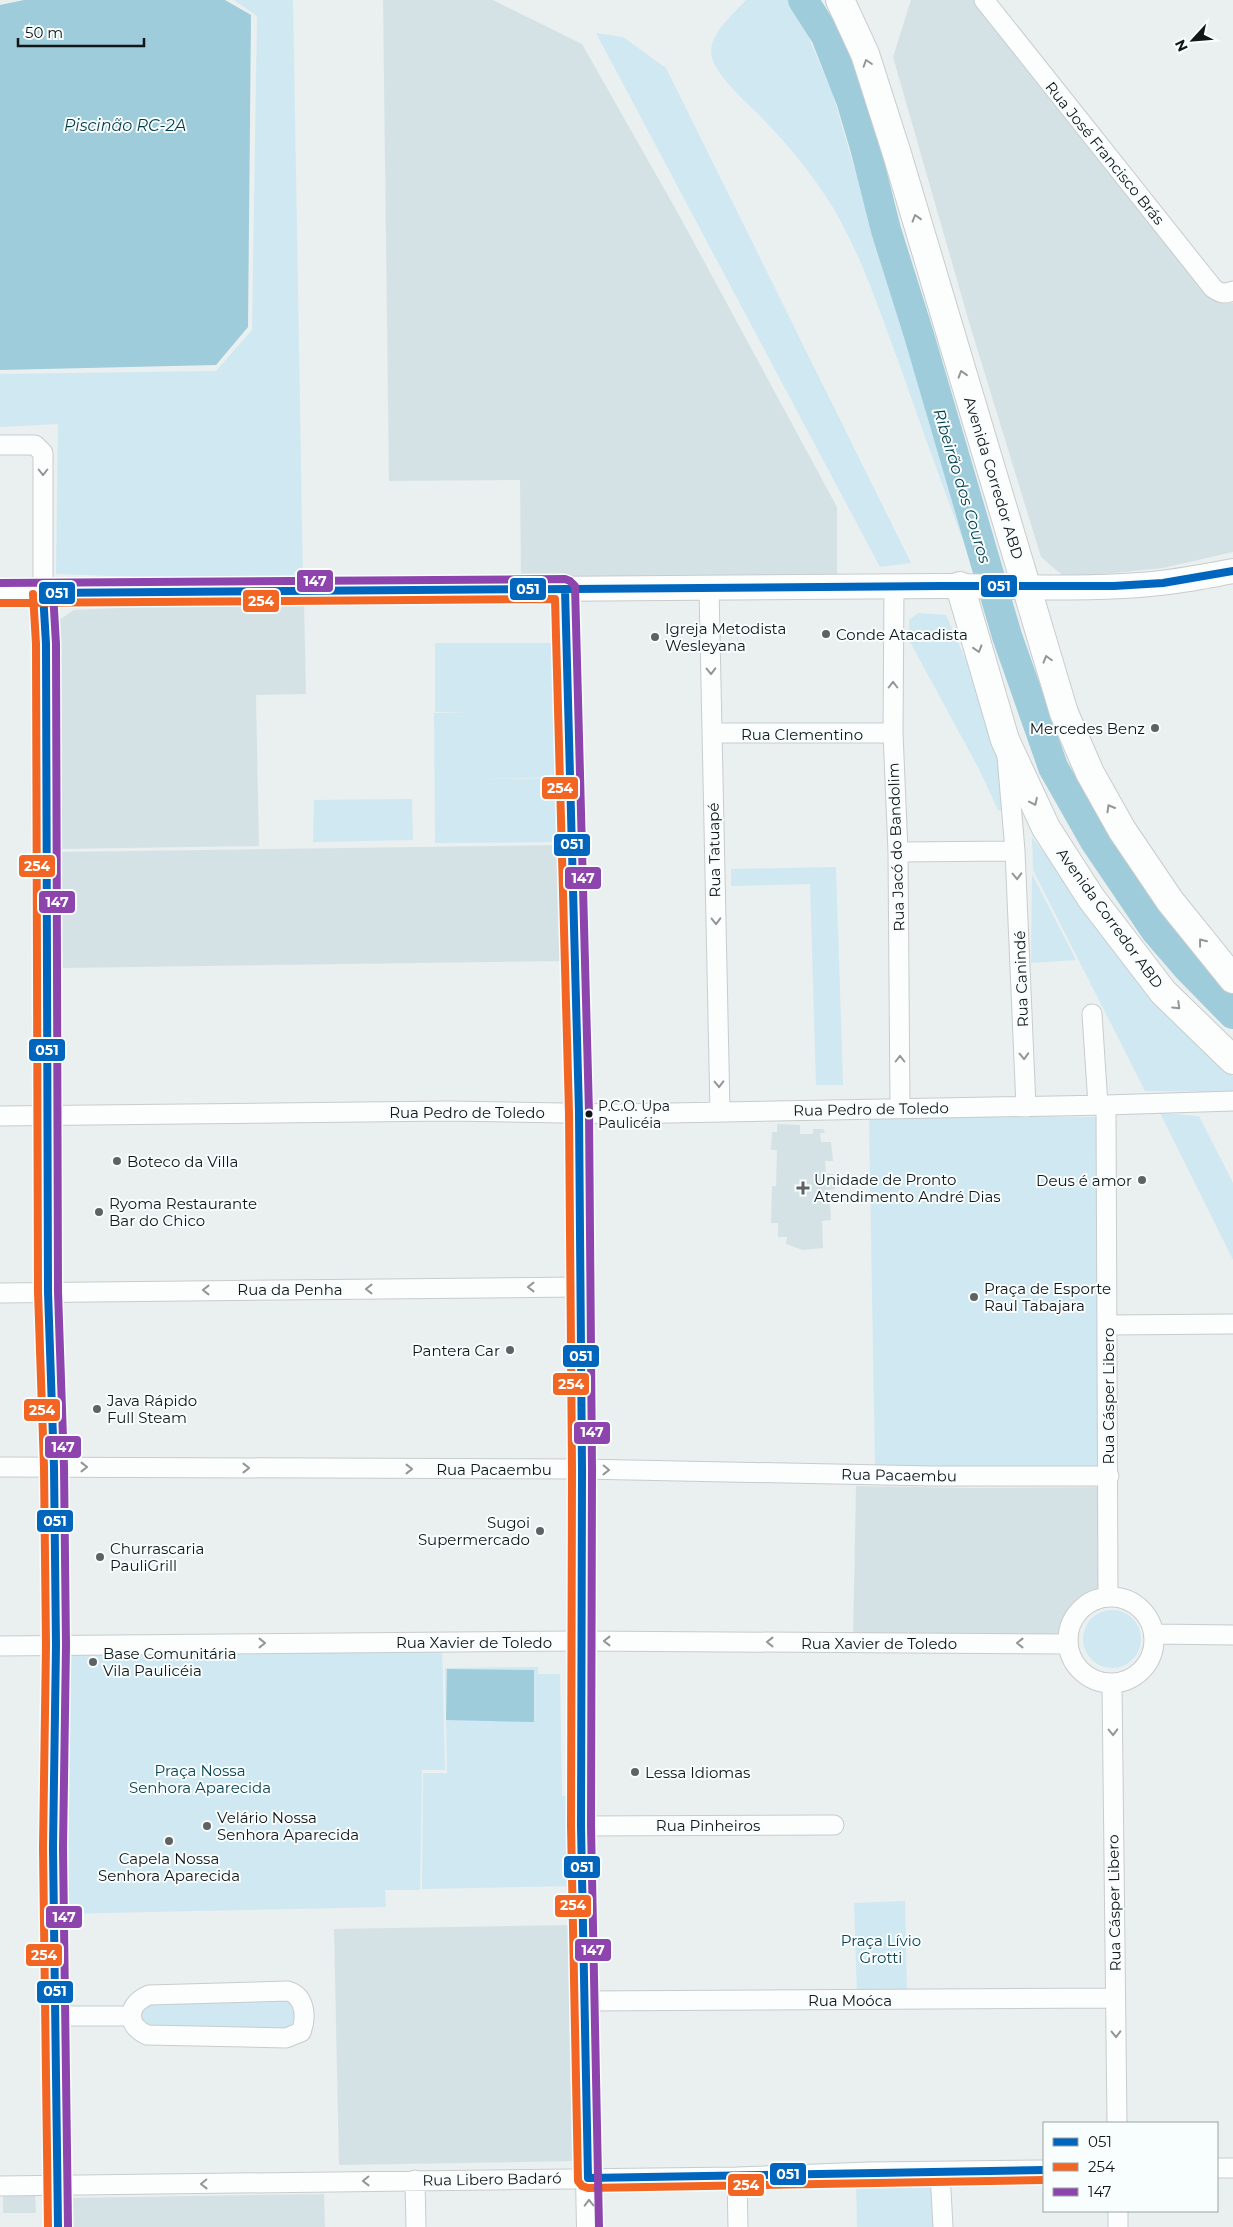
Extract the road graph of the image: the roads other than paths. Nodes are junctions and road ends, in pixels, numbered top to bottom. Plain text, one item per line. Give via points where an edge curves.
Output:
1 (840, 0) edge
2 (984, 0) edge
3 (1233, 291) edge
4 (0, 445) edge
5 (1233, 571) edge
6 (894, 586) junction
7 (967, 586) junction
8 (709, 588) junction
9 (1020, 588) junction
10 (565, 589) junction
11 (0, 593) edge
12 (43, 593) junction
13 (712, 733) junction
14 (893, 734) junction
15 (1005, 740) junction
16 (1016, 851) junction
17 (898, 852) junction
18 (1233, 979) edge
19 (1092, 1014) dead end
20 (1233, 1060) edge
21 (1233, 1101) edge
22 (1102, 1105) junction
23 (1026, 1107) junction
24 (900, 1108) junction
25 (720, 1112) junction
26 (579, 1113) junction
27 (48, 1115) junction
28 (0, 1116) edge
29 (580, 1287) junction
30 (48, 1292) junction
31 (0, 1293) edge
32 (1233, 1324) edge
33 (1108, 1325) junction
34 (0, 1467) edge
35 (54, 1467) junction
36 (582, 1469) junction
37 (1109, 1476) junction
38 (1108, 1596) junction
39 (1154, 1634) junction
40 (1233, 1635) edge
41 (580, 1641) junction
42 (1068, 1644) junction
43 (0, 1646) edge
44 (56, 1646) junction
45 (1112, 1683) junction
46 (834, 1825) dead end
47 (581, 1826) junction
48 (1115, 1998) junction
49 (585, 2002) junction
50 (56, 2016) junction
51 (131, 2016) junction
52 (1116, 2122) edge
53 (1218, 2168) edge
54 (1233, 2168) edge
55 (1043, 2170) edge
56 (940, 2172) junction
57 (737, 2177) junction
58 (588, 2178) junction
59 (415, 2180) junction
60 (0, 2186) edge
61 (57, 2186) junction
62 (1118, 2212) edge
63 (58, 2227) edge
64 (416, 2227) edge
65 (589, 2227) edge
66 (738, 2227) edge
67 (943, 2227) edge
68 (1118, 2227) edge

9 -> 1 highway, Avenida Corredor ABD via 897,154 864,54
2 - 3 street, Rua José Francisco Brás via 1213,288 1226,294
4 -> 12 street via 35,445 43,453
5 - 9 street via 1139,585
6 - 7 street
6 - 8 street
14 -> 6 street, Rua Jacó do Bandolim
7 - 9 street
7 -> 15 highway, Avenida Corredor ABD
8 - 10 street
8 -> 13 street, Rua Tatuapé
18 -> 9 highway, Avenida Corredor ABD via 1170,901 1122,830 1090,773 1064,713
10 - 12 street
10 - 26 street
11 - 12 street
12 - 27 street via 46,644
13 - 14 street, Rua Clementino
13 -> 25 street, Rua Tatuapé
14 - 17 street, Rua Jacó do Bandolim
15 - 16 street, Rua Canindé
15 -> 20 highway, Avenida Corredor ABD via 1046,828 1091,898 1163,992
16 - 17 street
16 -> 23 street, Rua Canindé
24 -> 17 street, Rua Jacó do Bandolim
19 - 22 street, Rua Cásper Libero
21 - 22 street, Rua Pedro de Toledo
22 - 23 street, Rua Pedro de Toledo
22 - 33 street, Rua Cásper Libero
23 - 24 street, Rua Pedro de Toledo
24 - 25 street, Rua Pedro de Toledo
25 - 26 street, Rua Pedro de Toledo
26 - 27 street, Rua Pedro de Toledo
26 - 29 street
27 - 28 street, Rua Pedro de Toledo
27 - 30 street
29 -> 30 street, Rua da Penha
29 - 36 street
30 - 31 street, Rua da Penha
30 - 35 street
32 - 33 street
33 - 37 street, Rua Cásper Libero
34 - 35 street, Rua Pacaembu
35 -> 36 street, Rua Pacaembu
35 - 44 street
36 -> 37 street, Rua Pacaembu
36 - 41 street
37 - 38 street, Rua Cásper Libero
38 - 39 street via 1130,1600 1146,1613
38 - 42 street via 1094,1600 1080,1610 1071,1623
39 - 40 street
39 - 45 street via 1152,1654 1144,1669 1128,1680
42 -> 41 street, Rua Xavier de Toledo
44 -> 41 street, Rua Xavier de Toledo
41 - 47 street
42 - 45 street via 1073,1660 1081,1670 1092,1678
43 - 44 street, Rua Xavier de Toledo
44 - 50 street via 53,1848
45 -> 48 street, Rua Cásper Libero
46 - 47 street, Rua Pinheiros
47 - 49 street
48 - 49 street, Rua Moóca
48 -> 52 street, Rua Cásper Libero
49 - 58 street
50 - 51 street
50 - 61 street
51 - 51 street via 133,2025 148,2035 286,2038 301,2032 304,2026 302,2000 288,1991 149,1995 134,2005
53 - 54 street
55 - 56 street, Rua Libero Badaró
56 - 57 street, Rua Libero Badaró
56 - 67 street
57 - 58 street, Rua Libero Badaró
57 - 66 street
58 - 59 street, Rua Libero Badaró
65 -> 58 street
59 -> 61 street, Rua Libero Badaró
59 - 64 street
60 - 61 street, Rua Libero Badaró
61 - 63 street
62 - 68 street

